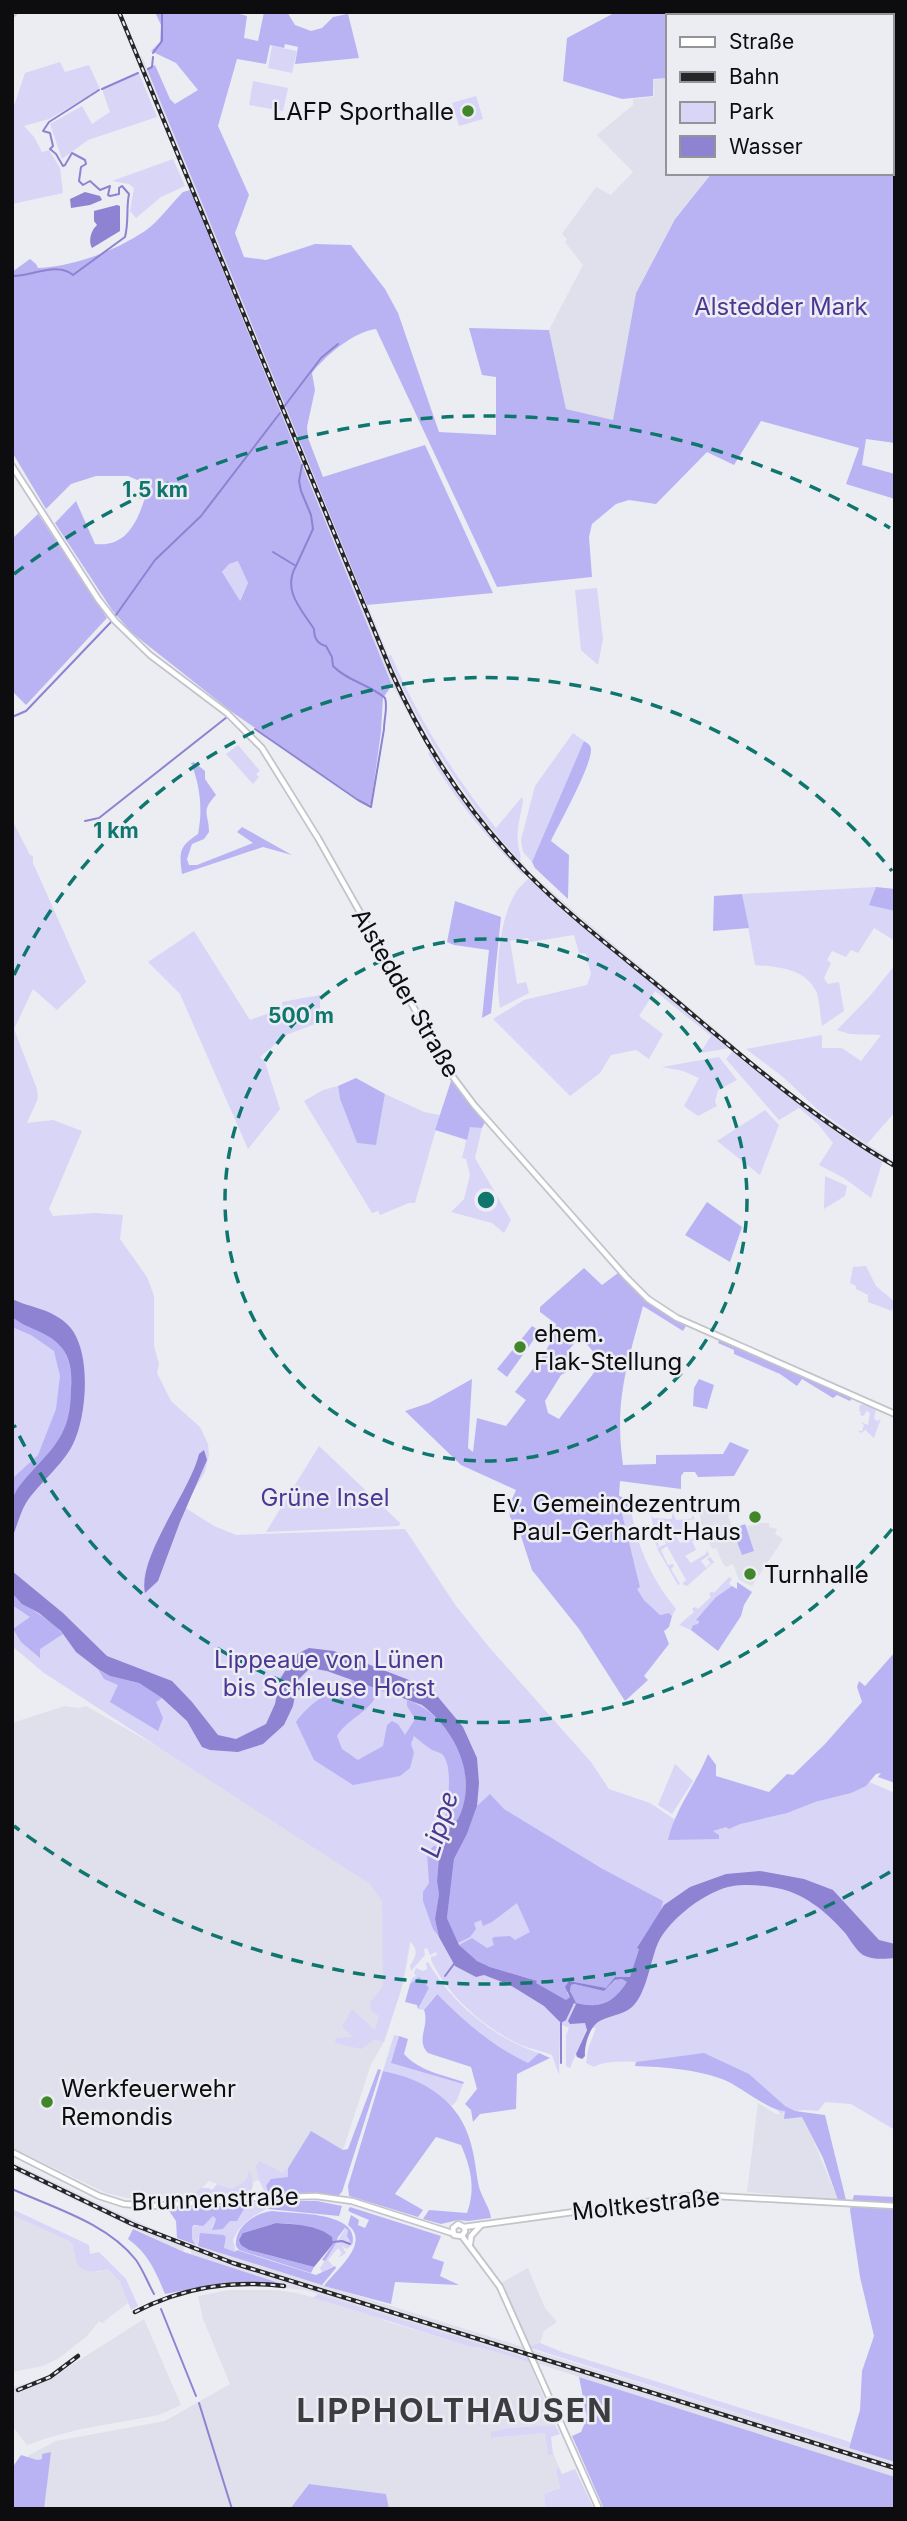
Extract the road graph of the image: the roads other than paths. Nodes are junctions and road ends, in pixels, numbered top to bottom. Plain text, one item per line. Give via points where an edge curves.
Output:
1 (12, 466) edge
2 (895, 1414) edge
3 (12, 2152) edge
4 (895, 2206) edge
5 (482, 2224) junction
6 (453, 2230) junction
7 (464, 2231) junction
8 (471, 2246) junction
9 (599, 2509) edge

1 - 2 street, Alstedder Straße via 115,621 262,748 453,1077 626,1277 648,1299 687,1324
3 - 6 street, Brunnenstraße via 124,2204 316,2196
4 - 5 street, Moltkestraße via 697,2195
5 - 7 street, Moltkestraße
5 - 8 street via 471,2236
6 - 7 street, Brunnenstraße via 458,2224
6 - 7 street, Brunnenstraße via 458,2237
7 - 8 street
8 - 9 street via 500,2287

